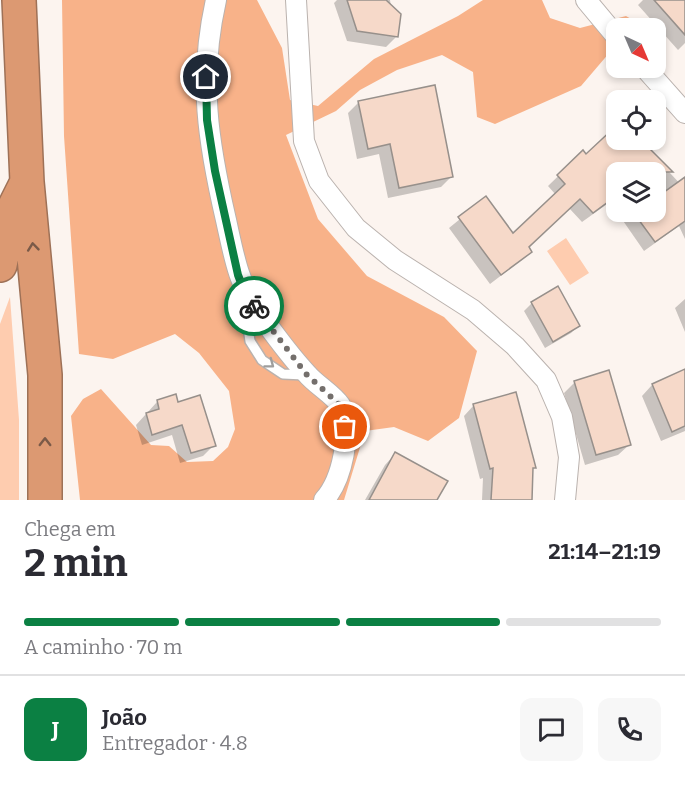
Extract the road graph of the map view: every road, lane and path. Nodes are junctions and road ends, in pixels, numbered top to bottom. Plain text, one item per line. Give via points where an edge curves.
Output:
1 (19, 0) edge
2 (216, 0) edge
3 (296, 0) edge
4 (586, 0) edge
5 (606, 24) edge
6 (654, 78) edge
7 (685, 114) edge
8 (27, 182) junction
9 (0, 264) edge
10 (45, 500) edge
11 (324, 500) edge
12 (566, 500) edge

1 - 8 highway
2 - 11 street via 209,30 207,120 230,241 245,293 307,375 340,405 345,427 344,451 340,473
3 - 12 street via 304,141 319,181 356,228 395,260 473,310 515,346 546,380 562,417 569,457
4 - 5 street
6 - 7 street
8 - 9 highway via 10,216
10 -> 8 highway via 45,375

